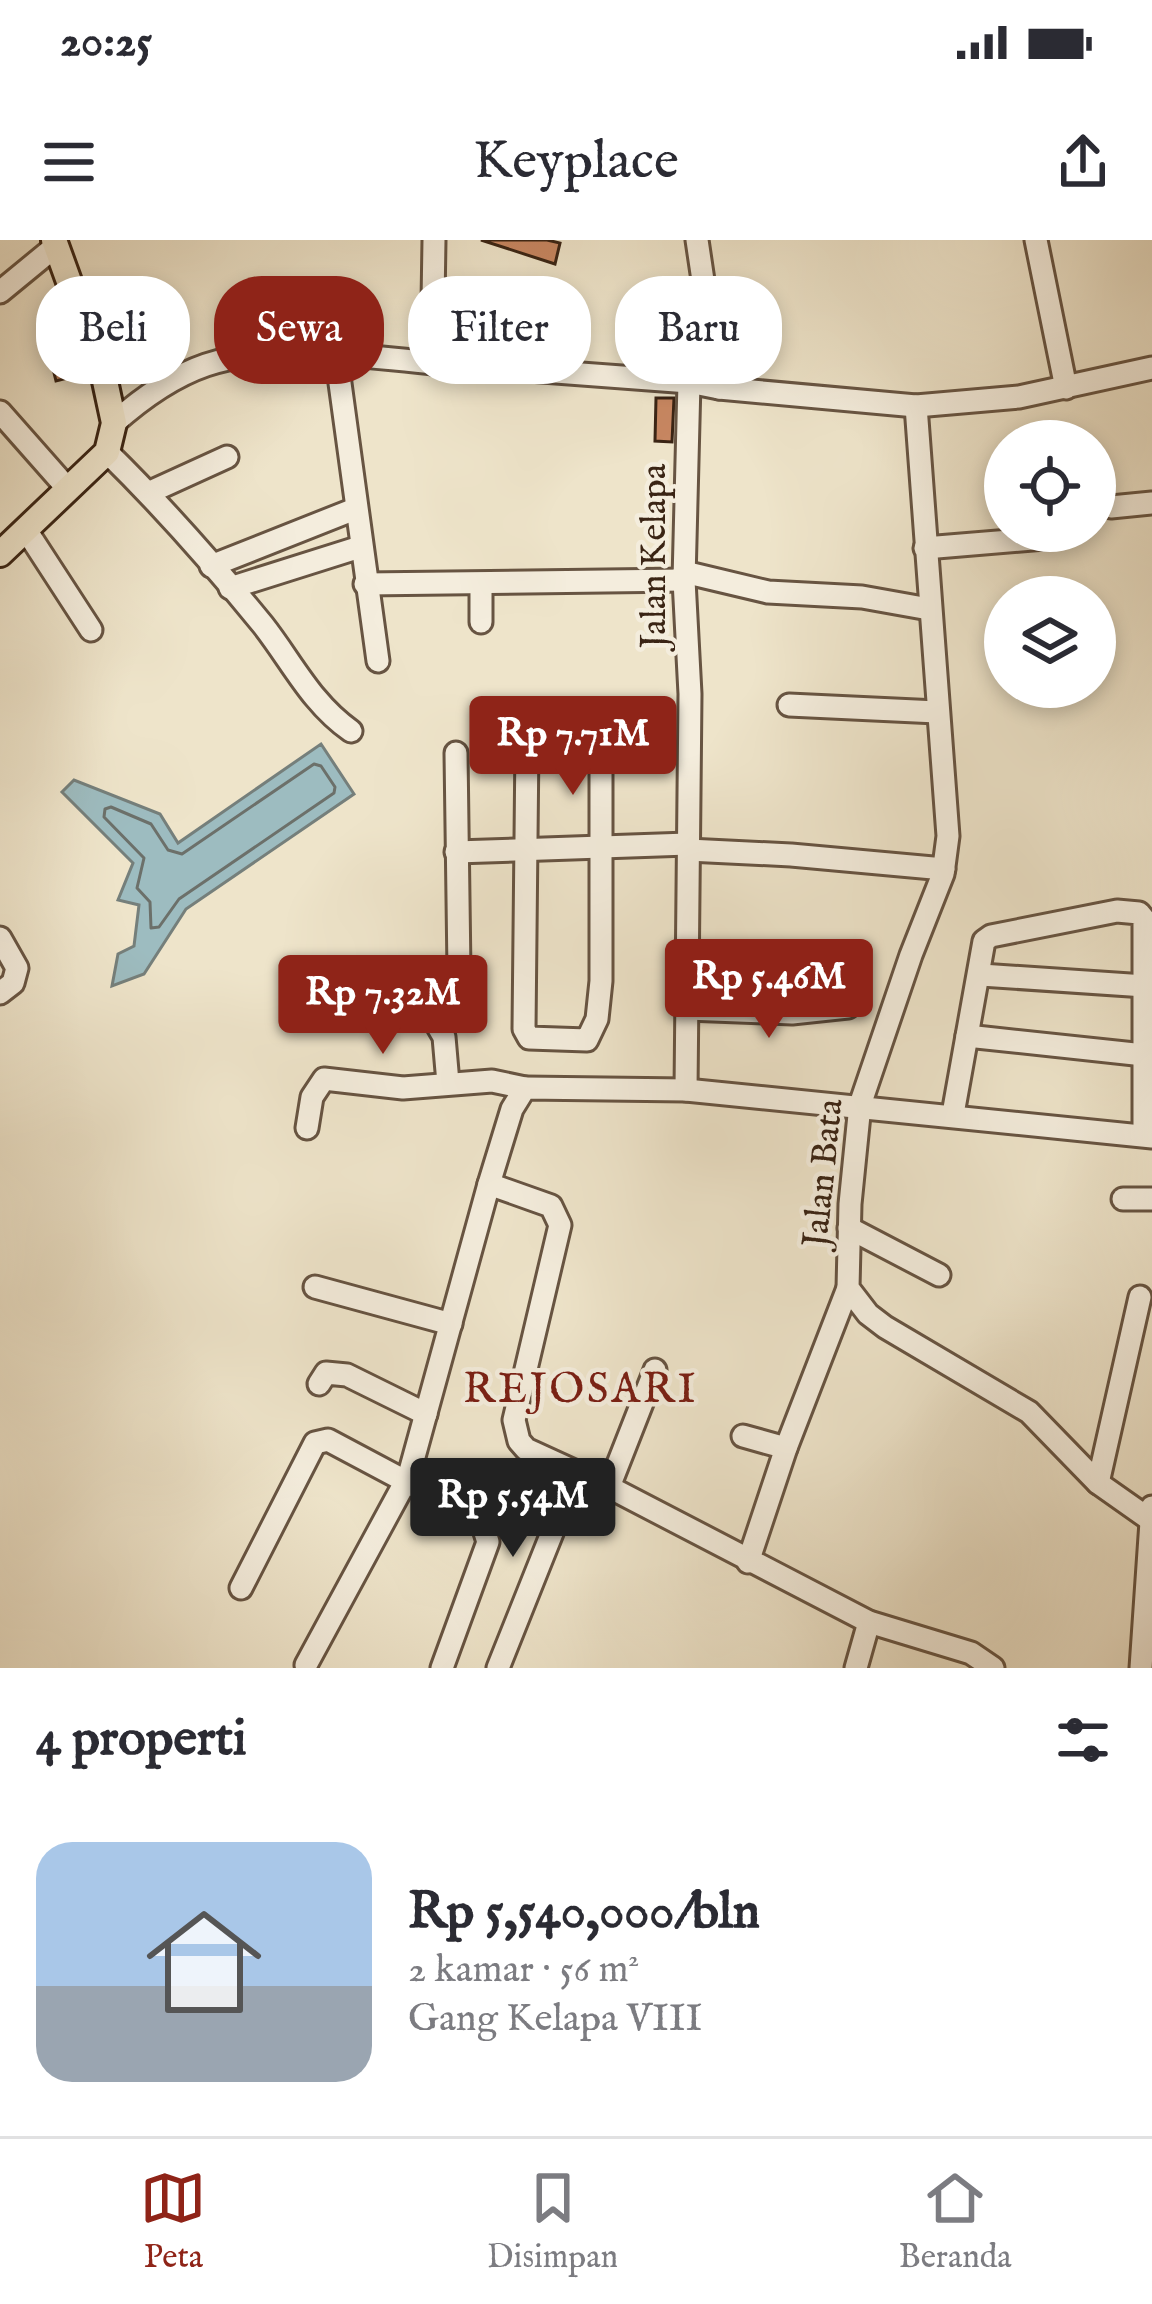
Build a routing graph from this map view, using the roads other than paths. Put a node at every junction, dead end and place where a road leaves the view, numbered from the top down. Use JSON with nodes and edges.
{"nodes":[{"id":1,"x":434,"y":240,"type":"edge"},
{"id":2,"x":698,"y":240,"type":"edge"},
{"id":3,"x":1036,"y":240,"type":"edge"},
{"id":4,"x":55,"y":243,"type":"edge"},
{"id":5,"x":433,"y":276,"type":"edge"},
{"id":6,"x":0,"y":292,"type":"edge"},
{"id":7,"x":214,"y":363,"type":"edge"},
{"id":8,"x":1152,"y":368,"type":"edge"},
{"id":9,"x":340,"y":384,"type":"edge"},
{"id":10,"x":689,"y":384,"type":"edge"},
{"id":11,"x":699,"y":384,"type":"edge"},
{"id":12,"x":719,"y":388,"type":"junction"},
{"id":13,"x":1066,"y":388,"type":"junction"},
{"id":14,"x":916,"y":406,"type":"junction"},
{"id":15,"x":0,"y":412,"type":"edge"},
{"id":16,"x":114,"y":423,"type":"junction"},
{"id":17,"x":107,"y":452,"type":"junction"},
{"id":18,"x":227,"y":458,"type":"dead end"},
{"id":19,"x":68,"y":490,"type":"junction"},
{"id":20,"x":148,"y":493,"type":"junction"},
{"id":21,"x":1152,"y":503,"type":"edge"},
{"id":22,"x":1116,"y":507,"type":"edge"},
{"id":23,"x":355,"y":509,"type":"junction"},
{"id":24,"x":26,"y":530,"type":"junction"},
{"id":25,"x":984,"y":543,"type":"edge"},
{"id":26,"x":360,"y":547,"type":"junction"},
{"id":27,"x":925,"y":548,"type":"junction"},
{"id":28,"x":0,"y":554,"type":"edge"},
{"id":29,"x":212,"y":566,"type":"junction"},
{"id":30,"x":684,"y":576,"type":"junction"},
{"id":31,"x":365,"y":584,"type":"junction"},
{"id":32,"x":481,"y":584,"type":"junction"},
{"id":33,"x":230,"y":588,"type":"junction"},
{"id":34,"x":929,"y":609,"type":"junction"},
{"id":35,"x":481,"y":622,"type":"dead end"},
{"id":36,"x":91,"y":630,"type":"dead end"},
{"id":37,"x":378,"y":661,"type":"dead end"},
{"id":38,"x":789,"y":705,"type":"dead end"},
{"id":39,"x":938,"y":712,"type":"junction"},
{"id":40,"x":351,"y":731,"type":"dead end"},
{"id":41,"x":527,"y":743,"type":"dead end"},
{"id":42,"x":602,"y":748,"type":"dead end"},
{"id":43,"x":456,"y":753,"type":"dead end"},
{"id":44,"x":602,"y":848,"type":"junction"},
{"id":45,"x":688,"y":848,"type":"junction"},
{"id":46,"x":529,"y":850,"type":"junction"},
{"id":47,"x":456,"y":852,"type":"junction"},
{"id":48,"x":944,"y":869,"type":"junction"},
{"id":49,"x":0,"y":938,"type":"edge"},
{"id":50,"x":459,"y":970,"type":"dead end"},
{"id":51,"x":981,"y":975,"type":"junction"},
{"id":52,"x":316,"y":978,"type":"dead end"},
{"id":53,"x":1145,"y":986,"type":"junction"},
{"id":54,"x":0,"y":993,"type":"edge"},
{"id":55,"x":848,"y":1007,"type":"dead end"},
{"id":56,"x":687,"y":1009,"type":"junction"},
{"id":57,"x":968,"y":1036,"type":"junction"},
{"id":58,"x":1144,"y":1055,"type":"junction"},
{"id":59,"x":448,"y":1083,"type":"junction"},
{"id":60,"x":525,"y":1088,"type":"junction"},
{"id":61,"x":686,"y":1090,"type":"junction"},
{"id":62,"x":860,"y":1105,"type":"junction"},
{"id":63,"x":953,"y":1114,"type":"junction"},
{"id":64,"x":307,"y":1128,"type":"dead end"},
{"id":65,"x":1148,"y":1136,"type":"edge"},
{"id":66,"x":489,"y":1184,"type":"junction"},
{"id":67,"x":1123,"y":1198,"type":"dead end"},
{"id":68,"x":1152,"y":1199,"type":"edge"},
{"id":69,"x":849,"y":1228,"type":"junction"},
{"id":70,"x":939,"y":1275,"type":"dead end"},
{"id":71,"x":315,"y":1287,"type":"dead end"},
{"id":72,"x":848,"y":1288,"type":"junction"},
{"id":73,"x":1140,"y":1297,"type":"dead end"},
{"id":74,"x":451,"y":1324,"type":"junction"},
{"id":75,"x":655,"y":1370,"type":"dead end"},
{"id":76,"x":319,"y":1384,"type":"dead end"},
{"id":77,"x":426,"y":1414,"type":"junction"},
{"id":78,"x":743,"y":1436,"type":"dead end"},
{"id":79,"x":786,"y":1448,"type":"junction"},
{"id":80,"x":576,"y":1473,"type":"junction"},
{"id":81,"x":406,"y":1481,"type":"junction"},
{"id":82,"x":1098,"y":1483,"type":"junction"},
{"id":83,"x":609,"y":1486,"type":"junction"},
{"id":84,"x":1151,"y":1515,"type":"edge"},
{"id":85,"x":748,"y":1562,"type":"junction"},
{"id":86,"x":241,"y":1588,"type":"dead end"},
{"id":87,"x":869,"y":1622,"type":"junction"},
{"id":88,"x":306,"y":1666,"type":"edge"},
{"id":89,"x":442,"y":1668,"type":"edge"},
{"id":90,"x":499,"y":1668,"type":"edge"},
{"id":91,"x":856,"y":1668,"type":"edge"},
{"id":92,"x":993,"y":1668,"type":"edge"},
{"id":93,"x":1141,"y":1668,"type":"edge"}],
"edges":[{"from":1,"to":5,"type":"street"},
{"from":2,"to":12,"type":"street"},
{"from":3,"to":13,"type":"street"},
{"from":4,"to":6,"type":"street"},
{"from":4,"to":16,"type":"main road"},
{"from":7,"to":16,"type":"street"},
{"from":8,"to":13,"type":"street"},
{"from":9,"to":23,"type":"street"},
{"from":10,"to":30,"type":"street","name":"Jalan Kelapa"},
{"from":11,"to":12,"type":"street"},
{"from":12,"to":14,"type":"street"},
{"from":13,"to":14,"type":"street"},
{"from":14,"to":27,"type":"street","name":"Jalan Bata"},
{"from":15,"to":19,"type":"street"},
{"from":16,"to":17,"type":"main road"},
{"from":17,"to":19,"type":"main road"},
{"from":17,"to":20,"type":"street"},
{"from":18,"to":20,"type":"street"},
{"from":19,"to":24,"type":"main road"},
{"from":20,"to":29,"type":"street"},
{"from":21,"to":22,"type":"street"},
{"from":23,"to":26,"type":"street"},
{"from":23,"to":29,"type":"street"},
{"from":24,"to":28,"type":"main road"},
{"from":24,"to":36,"type":"street"},
{"from":25,"to":27,"type":"street"},
{"from":26,"to":31,"type":"street"},
{"from":26,"to":33,"type":"street"},
{"from":27,"to":34,"type":"street","name":"Jalan Bata"},
{"from":29,"to":33,"type":"street"},
{"from":30,"to":32,"type":"street"},
{"from":30,"to":34,"type":"street"},
{"from":30,"to":45,"type":"street","name":"Jalan Kelapa"},
{"from":31,"to":32,"type":"street"},
{"from":31,"to":37,"type":"street"},
{"from":32,"to":35,"type":"street"},
{"from":33,"to":40,"type":"street"},
{"from":34,"to":39,"type":"street","name":"Jalan Bata"},
{"from":38,"to":39,"type":"street"},
{"from":39,"to":48,"type":"street","name":"Jalan Bata"},
{"from":41,"to":46,"type":"street"},
{"from":42,"to":44,"type":"street"},
{"from":43,"to":47,"type":"street"},
{"from":44,"to":45,"type":"street"},
{"from":44,"to":46,"type":"street"},
{"from":44,"to":46,"type":"street"},
{"from":45,"to":48,"type":"street"},
{"from":45,"to":56,"type":"street","name":"Jalan Kelapa"},
{"from":46,"to":47,"type":"street"},
{"from":47,"to":50,"type":"street"},
{"from":48,"to":62,"type":"street","name":"Jalan Bata"},
{"from":49,"to":54,"type":"street"},
{"from":51,"to":53,"type":"street"},
{"from":51,"to":53,"type":"street"},
{"from":51,"to":57,"type":"street"},
{"from":52,"to":59,"type":"street"},
{"from":53,"to":58,"type":"street"},
{"from":55,"to":56,"type":"street"},
{"from":56,"to":61,"type":"street","name":"Jalan Kelapa"},
{"from":57,"to":58,"type":"street"},
{"from":57,"to":63,"type":"street"},
{"from":58,"to":65,"type":"street"},
{"from":59,"to":60,"type":"street"},
{"from":59,"to":64,"type":"street"},
{"from":60,"to":61,"type":"street"},
{"from":60,"to":66,"type":"street"},
{"from":61,"to":62,"type":"street"},
{"from":62,"to":63,"type":"street"},
{"from":62,"to":69,"type":"street","name":"Jalan Bata"},
{"from":63,"to":65,"type":"street"},
{"from":66,"to":74,"type":"street"},
{"from":66,"to":80,"type":"street"},
{"from":67,"to":68,"type":"street"},
{"from":69,"to":70,"type":"street"},
{"from":69,"to":72,"type":"street","name":"Jalan Bata"},
{"from":71,"to":74,"type":"street"},
{"from":72,"to":79,"type":"street"},
{"from":72,"to":82,"type":"street","name":"Jalan Bata"},
{"from":73,"to":82,"type":"street"},
{"from":74,"to":77,"type":"street"},
{"from":75,"to":83,"type":"street"},
{"from":76,"to":77,"type":"street"},
{"from":77,"to":81,"type":"street"},
{"from":78,"to":79,"type":"street"},
{"from":79,"to":85,"type":"street"},
{"from":80,"to":83,"type":"street"},
{"from":80,"to":90,"type":"street"},
{"from":81,"to":86,"type":"street"},
{"from":81,"to":88,"type":"street"},
{"from":81,"to":89,"type":"street"},
{"from":82,"to":84,"type":"street","name":"Jalan Bata"},
{"from":83,"to":85,"type":"street"},
{"from":84,"to":93,"type":"street"},
{"from":85,"to":87,"type":"street"},
{"from":87,"to":91,"type":"street"},
{"from":87,"to":92,"type":"street"}]}
